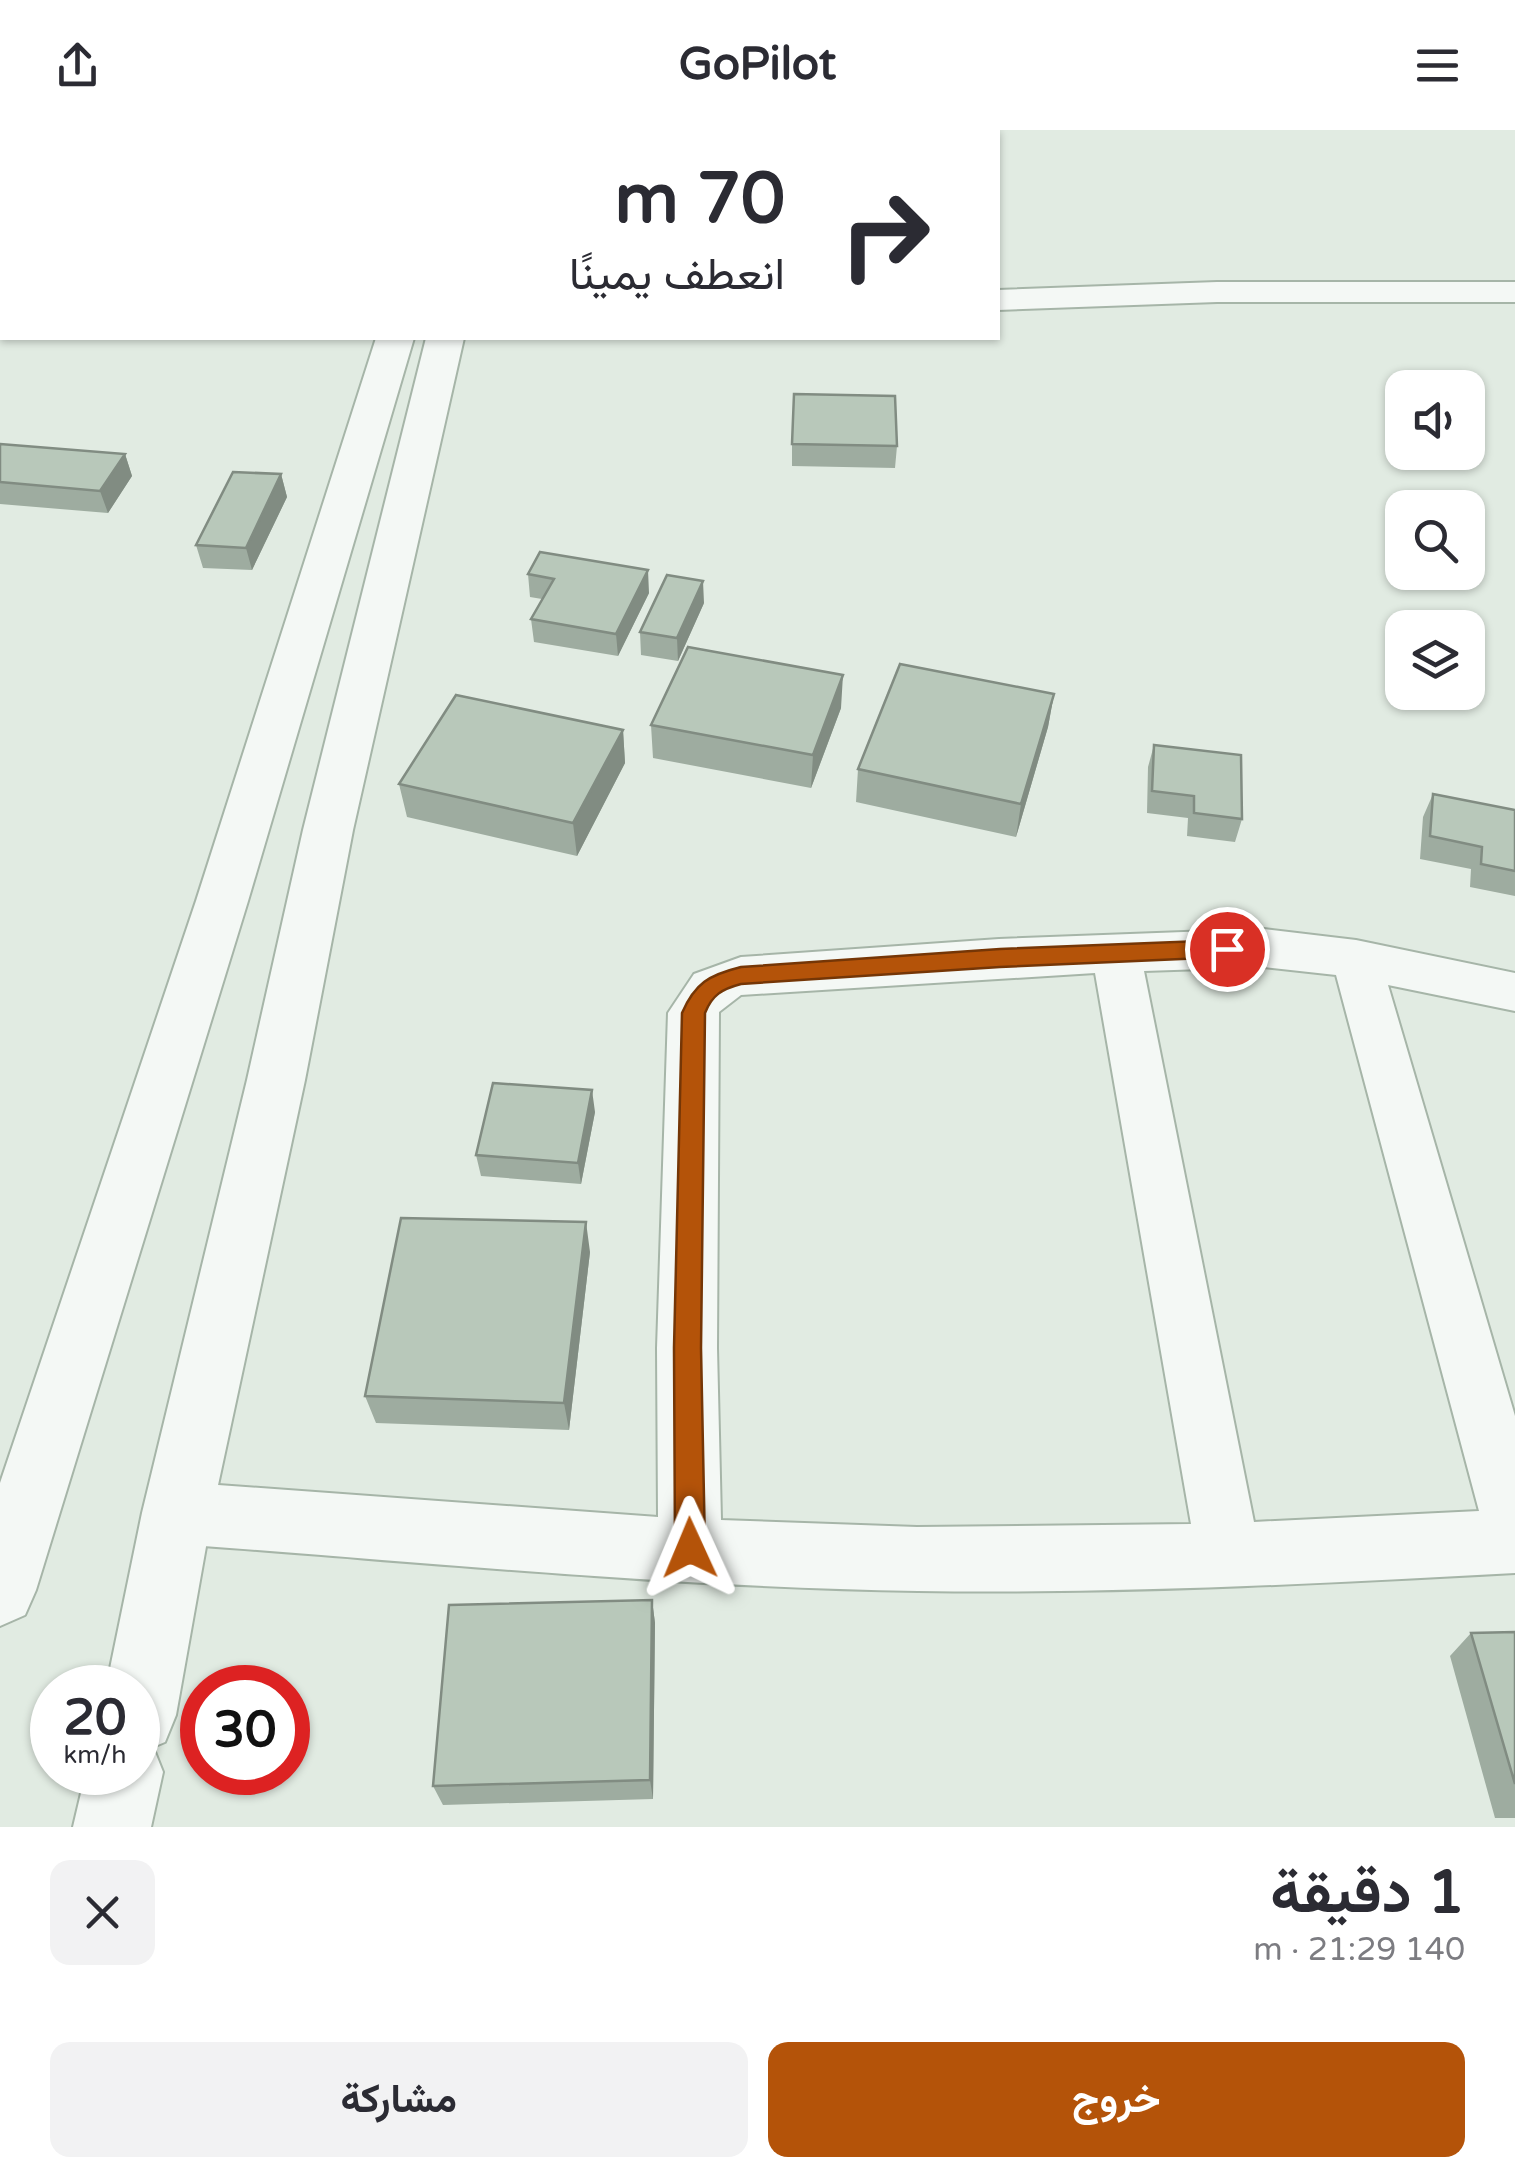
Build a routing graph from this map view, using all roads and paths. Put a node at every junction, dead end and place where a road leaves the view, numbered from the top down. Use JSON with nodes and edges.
{"nodes":[{"id":1,"x":1515,"y":292,"type":"edge"},
{"id":2,"x":1000,"y":300,"type":"edge"},
{"id":3,"x":394,"y":340,"type":"edge"},
{"id":4,"x":445,"y":340,"type":"edge"},
{"id":5,"x":354,"y":724,"type":"junction"},
{"id":6,"x":276,"y":726,"type":"junction"},
{"id":7,"x":1116,"y":952,"type":"junction"},
{"id":8,"x":1356,"y":959,"type":"junction"},
{"id":9,"x":1515,"y":992,"type":"edge"},
{"id":10,"x":176,"y":1513,"type":"junction"},
{"id":11,"x":1515,"y":1525,"type":"edge"},
{"id":12,"x":1515,"y":1541,"type":"edge"},
{"id":13,"x":690,"y":1548,"type":"junction"},
{"id":14,"x":1229,"y":1556,"type":"junction"},
{"id":15,"x":0,"y":1590,"type":"edge"},
{"id":16,"x":148,"y":1665,"type":"edge"},
{"id":17,"x":120,"y":1795,"type":"edge"},
{"id":18,"x":112,"y":1827,"type":"edge"}],
"edges":[{"from":1,"to":2,"type":"street"},
{"from":3,"to":6,"type":"street"},
{"from":4,"to":5,"type":"street"},
{"from":5,"to":6,"type":"street"},
{"from":5,"to":10,"type":"street"},
{"from":6,"to":15,"type":"street"},
{"from":7,"to":8,"type":"street"},
{"from":7,"to":13,"type":"street"},
{"from":7,"to":14,"type":"street"},
{"from":8,"to":9,"type":"street"},
{"from":8,"to":11,"type":"street"},
{"from":10,"to":13,"type":"street"},
{"from":10,"to":16,"type":"street"},
{"from":12,"to":14,"type":"street"},
{"from":13,"to":14,"type":"street"},
{"from":17,"to":18,"type":"street"}]}
